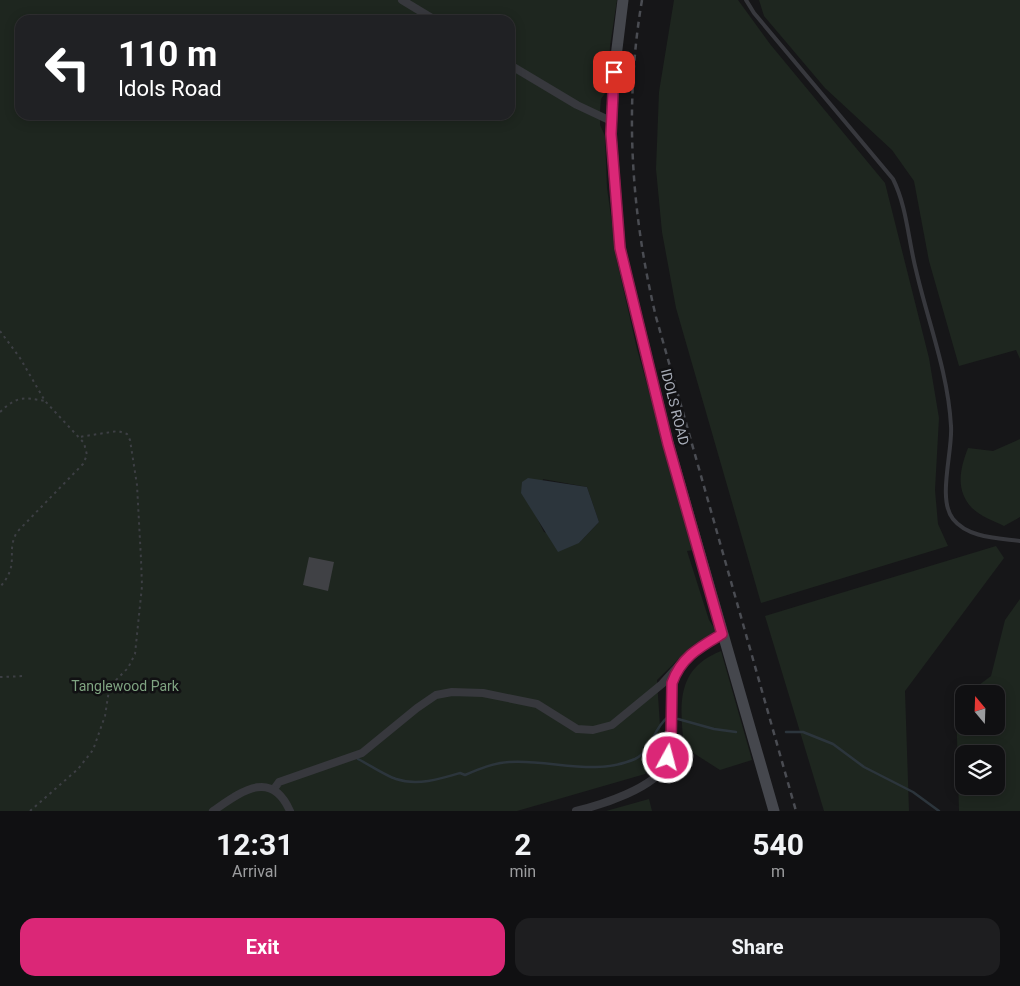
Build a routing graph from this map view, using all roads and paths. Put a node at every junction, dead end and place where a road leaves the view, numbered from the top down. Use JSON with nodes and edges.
{"nodes":[{"id":1,"x":402,"y":0,"type":"edge"},
{"id":2,"x":623,"y":0,"type":"edge"},
{"id":3,"x":746,"y":0,"type":"edge"},
{"id":4,"x":427,"y":15,"type":"edge"},
{"id":5,"x":515,"y":68,"type":"edge"},
{"id":6,"x":612,"y":121,"type":"junction"},
{"id":7,"x":0,"y":331,"type":"edge"},
{"id":8,"x":45,"y":401,"type":"junction"},
{"id":9,"x":0,"y":412,"type":"edge"},
{"id":10,"x":79,"y":437,"type":"junction"},
{"id":11,"x":1020,"y":541,"type":"edge"},
{"id":12,"x":0,"y":587,"type":"edge"},
{"id":13,"x":722,"y":634,"type":"junction"},
{"id":14,"x":680,"y":664,"type":"junction"},
{"id":15,"x":25,"y":676,"type":"dead end"},
{"id":16,"x":0,"y":677,"type":"edge"},
{"id":17,"x":274,"y":789,"type":"junction"},
{"id":18,"x":30,"y":811,"type":"edge"},
{"id":19,"x":213,"y":811,"type":"edge"},
{"id":20,"x":290,"y":811,"type":"edge"},
{"id":21,"x":576,"y":811,"type":"edge"},
{"id":22,"x":774,"y":811,"type":"edge"}],
"edges":[{"from":1,"to":4,"type":"street"},
{"from":2,"to":6,"type":"street","name":"IDOLS ROAD"},
{"from":3,"to":11,"type":"lane"},
{"from":5,"to":6,"type":"street"},
{"from":6,"to":13,"type":"street","name":"IDOLS ROAD"},
{"from":7,"to":8,"type":"path"},
{"from":8,"to":9,"type":"path"},
{"from":8,"to":10,"type":"path"},
{"from":10,"to":12,"type":"path"},
{"from":10,"to":18,"type":"path"},
{"from":13,"to":14,"type":"street"},
{"from":13,"to":22,"type":"street","name":"IDOLS ROAD"},
{"from":14,"to":17,"type":"street"},
{"from":14,"to":21,"type":"street"},
{"from":15,"to":16,"type":"path"},
{"from":17,"to":19,"type":"street"},
{"from":17,"to":20,"type":"street"}]}
